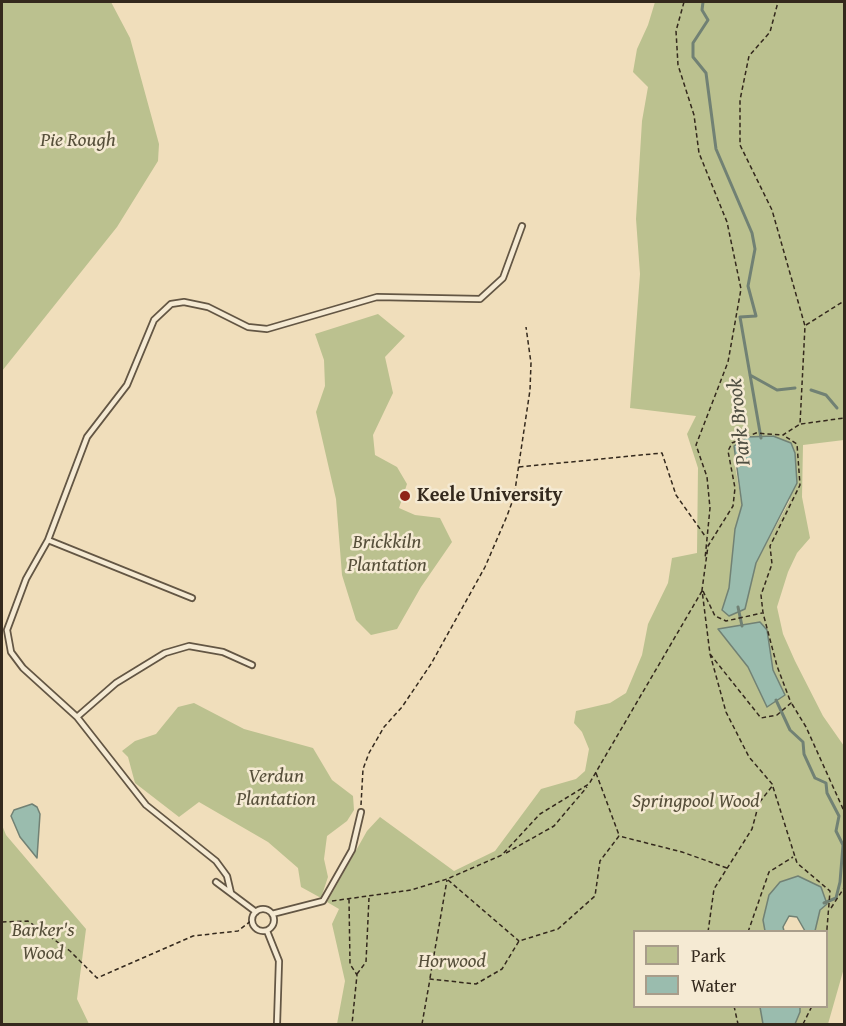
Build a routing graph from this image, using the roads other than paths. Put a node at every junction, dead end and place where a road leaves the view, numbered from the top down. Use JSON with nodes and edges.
{"nodes":[{"id":1,"x":522,"y":226,"type":"dead end"},
{"id":2,"x":48,"y":540,"type":"junction"},
{"id":3,"x":192,"y":598,"type":"dead end"},
{"id":4,"x":252,"y":665,"type":"dead end"},
{"id":5,"x":77,"y":717,"type":"junction"},
{"id":6,"x":361,"y":812,"type":"road end"},
{"id":7,"x":216,"y":882,"type":"dead end"},
{"id":8,"x":231,"y":893,"type":"junction"},
{"id":9,"x":256,"y":912,"type":"junction"},
{"id":10,"x":272,"y":914,"type":"junction"},
{"id":11,"x":267,"y":931,"type":"junction"},
{"id":12,"x":277,"y":1024,"type":"edge"}],
"edges":[{"from":1,"to":2,"type":"lane"},
{"from":2,"to":3,"type":"lane"},
{"from":2,"to":5,"type":"lane"},
{"from":4,"to":5,"type":"lane"},
{"from":5,"to":8,"type":"lane"},
{"from":6,"to":10,"type":"lane"},
{"from":7,"to":8,"type":"lane"},
{"from":8,"to":9,"type":"lane"},
{"from":9,"to":10,"type":"lane"},
{"from":9,"to":11,"type":"lane"},
{"from":10,"to":11,"type":"lane"},
{"from":11,"to":12,"type":"lane"}]}
